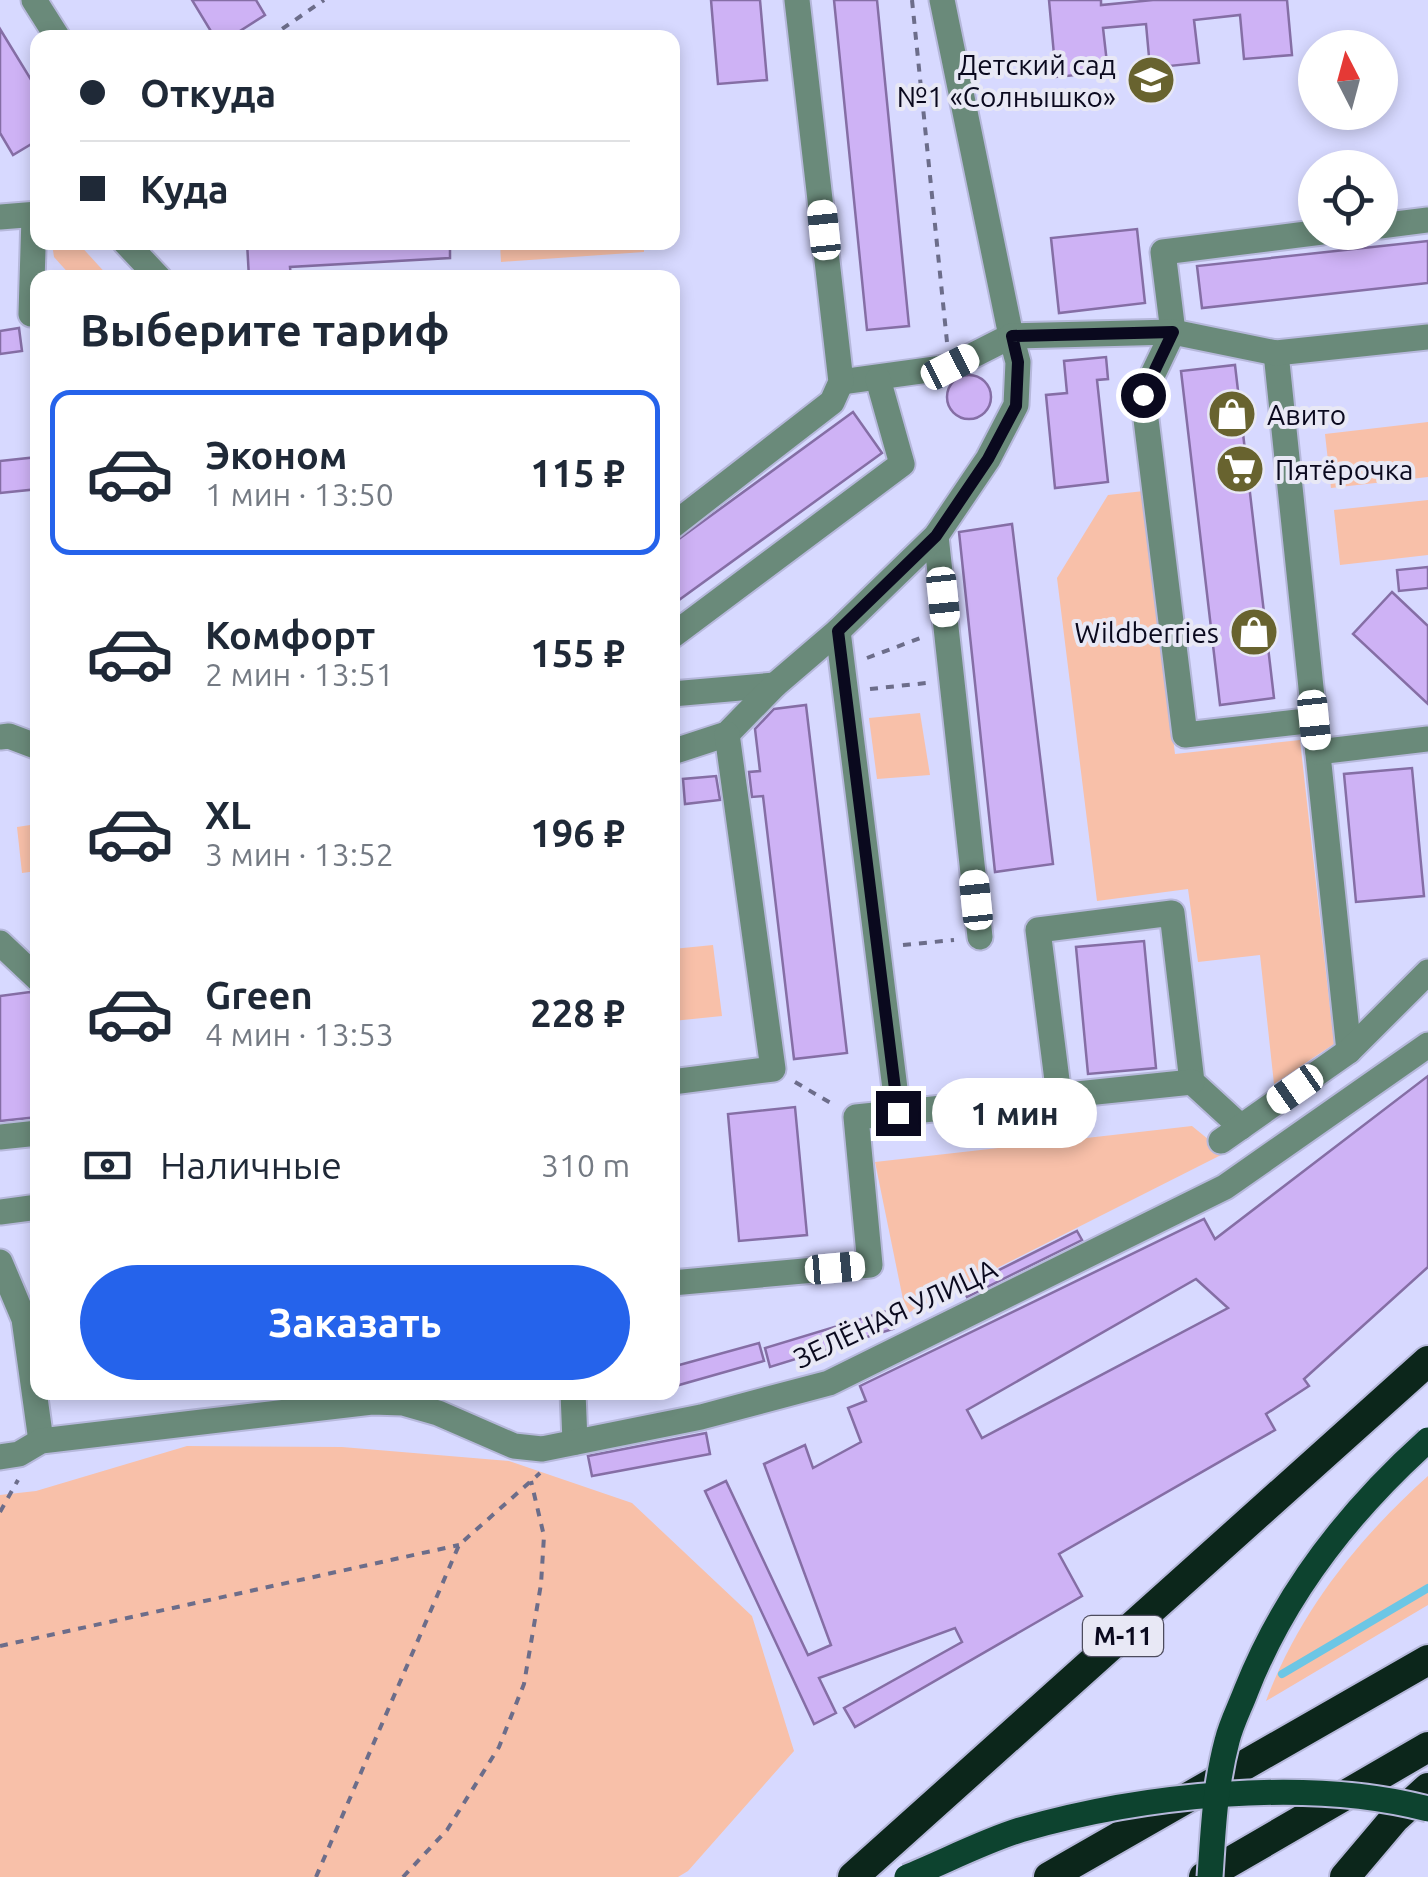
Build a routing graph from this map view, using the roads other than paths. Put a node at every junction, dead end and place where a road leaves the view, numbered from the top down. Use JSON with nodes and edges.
{"nodes":[{"id":1,"x":34,"y":0,"type":"edge"},
{"id":2,"x":797,"y":0,"type":"edge"},
{"id":3,"x":942,"y":0,"type":"edge"},
{"id":4,"x":53,"y":30,"type":"edge"},
{"id":5,"x":30,"y":215,"type":"edge"},
{"id":6,"x":0,"y":217,"type":"edge"},
{"id":7,"x":1428,"y":220,"type":"edge"},
{"id":8,"x":1398,"y":224,"type":"edge"},
{"id":9,"x":1298,"y":235,"type":"edge"},
{"id":10,"x":133,"y":250,"type":"edge"},
{"id":11,"x":151,"y":270,"type":"edge"},
{"id":12,"x":1173,"y":332,"type":"junction"},
{"id":13,"x":1012,"y":336,"type":"junction"},
{"id":14,"x":1428,"y":337,"type":"edge"},
{"id":15,"x":1276,"y":353,"type":"junction"},
{"id":16,"x":878,"y":379,"type":"junction"},
{"id":17,"x":841,"y":382,"type":"junction"},
{"id":18,"x":680,"y":520,"type":"edge"},
{"id":19,"x":936,"y":536,"type":"junction"},
{"id":20,"x":680,"y":630,"type":"edge"},
{"id":21,"x":838,"y":631,"type":"junction"},
{"id":22,"x":775,"y":685,"type":"junction"},
{"id":23,"x":680,"y":693,"type":"edge"},
{"id":24,"x":1314,"y":720,"type":"junction"},
{"id":25,"x":727,"y":734,"type":"junction"},
{"id":26,"x":0,"y":737,"type":"edge"},
{"id":27,"x":1428,"y":739,"type":"edge"},
{"id":28,"x":30,"y":743,"type":"edge"},
{"id":29,"x":680,"y":749,"type":"edge"},
{"id":30,"x":1318,"y":752,"type":"junction"},
{"id":31,"x":980,"y":937,"type":"dead end"},
{"id":32,"x":0,"y":943,"type":"edge"},
{"id":33,"x":30,"y":971,"type":"edge"},
{"id":34,"x":1428,"y":972,"type":"edge"},
{"id":35,"x":1428,"y":1045,"type":"edge"},
{"id":36,"x":1349,"y":1051,"type":"junction"},
{"id":37,"x":680,"y":1081,"type":"edge"},
{"id":38,"x":1192,"y":1082,"type":"junction"},
{"id":39,"x":1059,"y":1096,"type":"junction"},
{"id":40,"x":898,"y":1113,"type":"junction"},
{"id":41,"x":30,"y":1134,"type":"edge"},
{"id":42,"x":0,"y":1138,"type":"edge"},
{"id":43,"x":30,"y":1208,"type":"edge"},
{"id":44,"x":0,"y":1212,"type":"edge"},
{"id":45,"x":2,"y":1270,"type":"edge"},
{"id":46,"x":680,"y":1282,"type":"edge"},
{"id":47,"x":1428,"y":1358,"type":"edge"},
{"id":48,"x":30,"y":1362,"type":"edge"},
{"id":49,"x":35,"y":1400,"type":"edge"},
{"id":50,"x":573,"y":1400,"type":"edge"},
{"id":51,"x":437,"y":1403,"type":"edge"},
{"id":52,"x":1428,"y":1440,"type":"edge"},
{"id":53,"x":41,"y":1442,"type":"junction"},
{"id":54,"x":575,"y":1442,"type":"junction"},
{"id":55,"x":0,"y":1456,"type":"edge"},
{"id":56,"x":1428,"y":1660,"type":"edge"},
{"id":57,"x":1428,"y":1746,"type":"edge"},
{"id":58,"x":1428,"y":1788,"type":"edge"},
{"id":59,"x":1428,"y":1809,"type":"edge"},
{"id":60,"x":853,"y":1877,"type":"edge"},
{"id":61,"x":907,"y":1877,"type":"edge"},
{"id":62,"x":1050,"y":1877,"type":"edge"},
{"id":63,"x":1207,"y":1877,"type":"edge"},
{"id":64,"x":1345,"y":1877,"type":"edge"}],
"edges":[{"from":1,"to":4,"type":"street"},
{"from":2,"to":17,"type":"street"},
{"from":3,"to":13,"type":"street"},
{"from":5,"to":6,"type":"street"},
{"from":7,"to":8,"type":"street"},
{"from":9,"to":12,"type":"street"},
{"from":10,"to":11,"type":"street"},
{"from":12,"to":13,"type":"street"},
{"from":12,"to":15,"type":"street"},
{"from":12,"to":24,"type":"street"},
{"from":13,"to":16,"type":"street"},
{"from":13,"to":19,"type":"street"},
{"from":14,"to":15,"type":"street"},
{"from":15,"to":24,"type":"street"},
{"from":16,"to":17,"type":"street"},
{"from":16,"to":20,"type":"street"},
{"from":17,"to":18,"type":"street"},
{"from":19,"to":21,"type":"street"},
{"from":19,"to":31,"type":"street"},
{"from":21,"to":22,"type":"street"},
{"from":21,"to":40,"type":"street"},
{"from":22,"to":23,"type":"street"},
{"from":22,"to":25,"type":"street"},
{"from":24,"to":30,"type":"street"},
{"from":25,"to":29,"type":"street"},
{"from":25,"to":37,"type":"street"},
{"from":26,"to":28,"type":"street"},
{"from":27,"to":30,"type":"street"},
{"from":30,"to":36,"type":"street"},
{"from":32,"to":33,"type":"street"},
{"from":34,"to":36,"type":"street"},
{"from":35,"to":54,"type":"street","name":"ЗЕЛЁНАЯ УЛИЦА"},
{"from":36,"to":38,"type":"street"},
{"from":38,"to":39,"type":"street"},
{"from":38,"to":39,"type":"street"},
{"from":39,"to":40,"type":"street"},
{"from":40,"to":46,"type":"street"},
{"from":41,"to":42,"type":"street"},
{"from":43,"to":44,"type":"street"},
{"from":45,"to":48,"type":"street"},
{"from":47,"to":60,"type":"highway","number":"М-11"},
{"from":49,"to":53,"type":"street"},
{"from":50,"to":54,"type":"street"},
{"from":51,"to":53,"type":"street","name":"ЗЕЛЁНАЯ УЛИЦА"},
{"from":51,"to":54,"type":"street","name":"ЗЕЛЁНАЯ УЛИЦА"},
{"from":52,"to":63,"type":"main road","bridge":true},
{"from":53,"to":55,"type":"street","name":"ЗЕЛЁНАЯ УЛИЦА"},
{"from":56,"to":62,"type":"highway"},
{"from":57,"to":63,"type":"highway"},
{"from":58,"to":64,"type":"highway"},
{"from":59,"to":61,"type":"main road","bridge":true}]}
